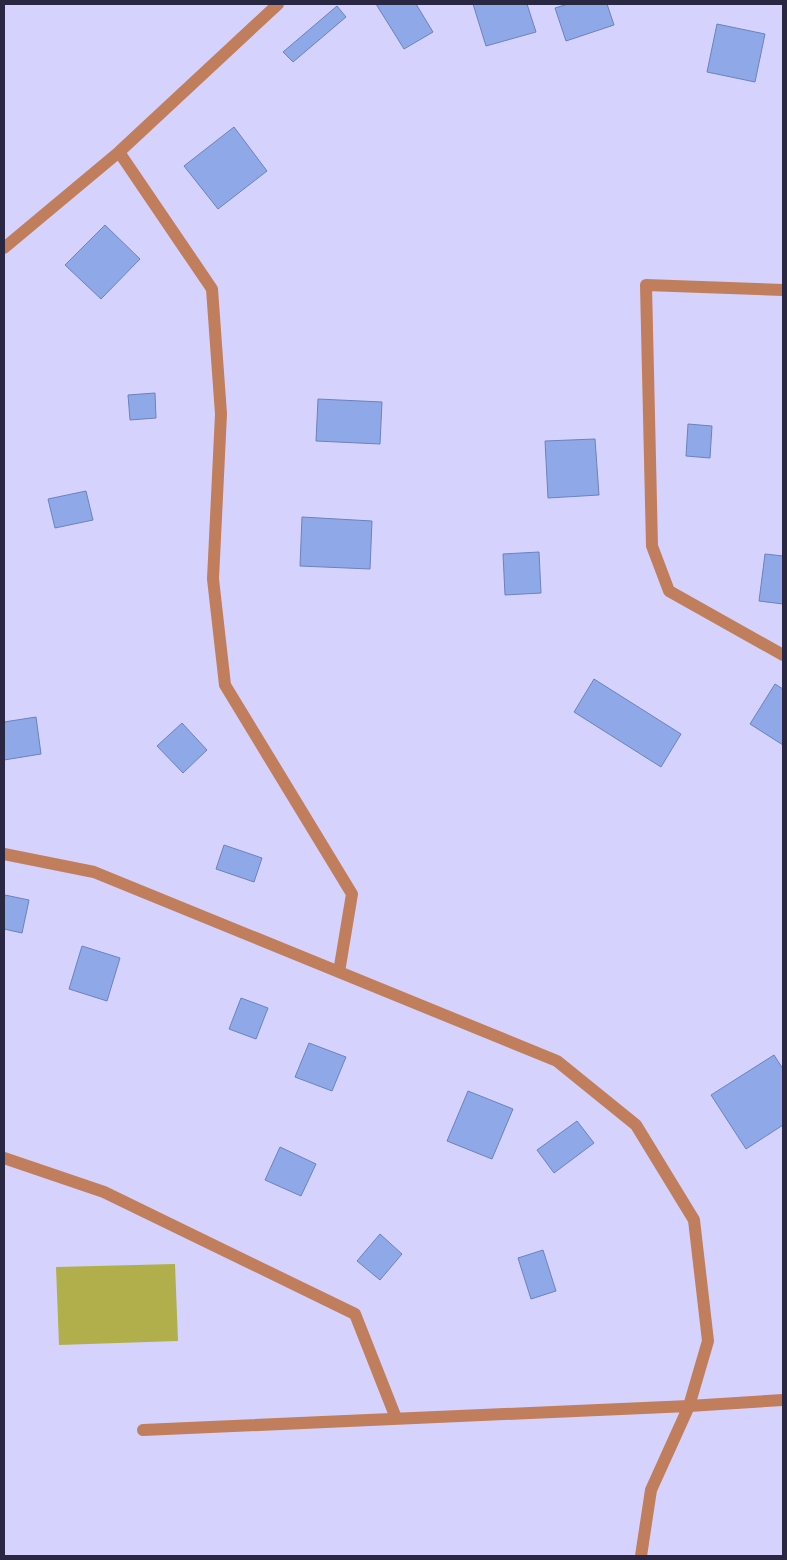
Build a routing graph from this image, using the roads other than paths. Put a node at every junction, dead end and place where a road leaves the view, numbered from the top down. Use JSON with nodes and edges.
{"nodes":[{"id":1,"x":278,"y":4,"type":"edge"},
{"id":2,"x":119,"y":152,"type":"junction"},
{"id":3,"x":4,"y":248,"type":"edge"},
{"id":4,"x":783,"y":290,"type":"edge"},
{"id":5,"x":783,"y":655,"type":"edge"},
{"id":6,"x":4,"y":854,"type":"edge"},
{"id":7,"x":339,"y":972,"type":"junction"},
{"id":8,"x":4,"y":1158,"type":"edge"},
{"id":9,"x":783,"y":1400,"type":"edge"},
{"id":10,"x":689,"y":1406,"type":"junction"},
{"id":11,"x":396,"y":1418,"type":"junction"},
{"id":12,"x":143,"y":1430,"type":"dead end"},
{"id":13,"x":641,"y":1556,"type":"edge"}],
"edges":[{"from":1,"to":2,"type":"street"},
{"from":2,"to":3,"type":"street"},
{"from":2,"to":7,"type":"street"},
{"from":4,"to":5,"type":"street"},
{"from":6,"to":7,"type":"street"},
{"from":7,"to":10,"type":"street"},
{"from":8,"to":11,"type":"street"},
{"from":9,"to":10,"type":"street"},
{"from":10,"to":11,"type":"street"},
{"from":10,"to":13,"type":"street"},
{"from":11,"to":12,"type":"street"}]}
